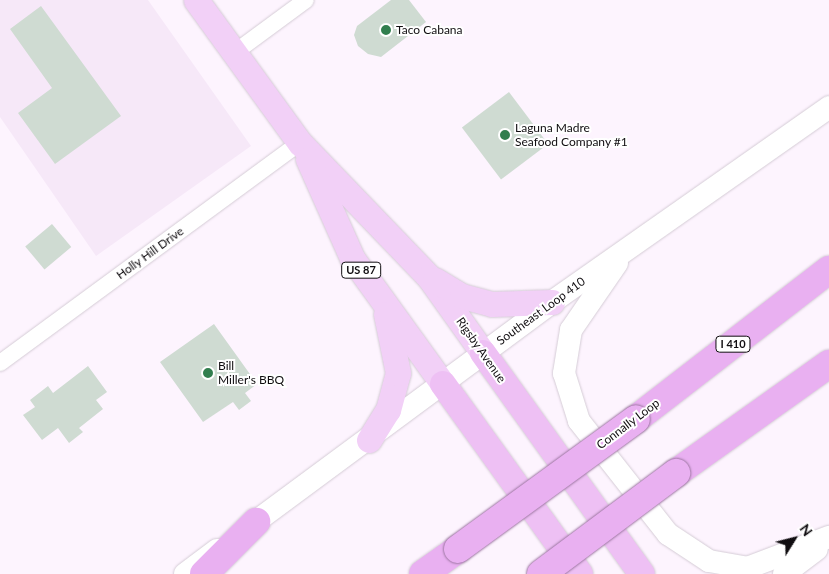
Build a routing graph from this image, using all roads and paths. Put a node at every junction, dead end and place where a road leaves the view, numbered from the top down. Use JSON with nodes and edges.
{"nodes":[{"id":1,"x":196,"y":0,"type":"edge"},
{"id":2,"x":306,"y":0,"type":"edge"},
{"id":3,"x":234,"y":53,"type":"junction"},
{"id":4,"x":829,"y":107,"type":"edge"},
{"id":5,"x":300,"y":143,"type":"junction"},
{"id":6,"x":626,"y":250,"type":"junction"},
{"id":7,"x":829,"y":270,"type":"edge"},
{"id":8,"x":429,"y":277,"type":"junction"},
{"id":9,"x":382,"y":300,"type":"junction"},
{"id":10,"x":552,"y":302,"type":"junction"},
{"id":11,"x":484,"y":353,"type":"junction"},
{"id":12,"x":0,"y":363,"type":"edge"},
{"id":13,"x":829,"y":364,"type":"edge"},
{"id":14,"x":443,"y":384,"type":"junction"},
{"id":15,"x":369,"y":440,"type":"junction"},
{"id":16,"x":256,"y":522,"type":"junction"},
{"id":17,"x":829,"y":538,"type":"edge"},
{"id":18,"x":185,"y":574,"type":"edge"},
{"id":19,"x":204,"y":574,"type":"edge"},
{"id":20,"x":423,"y":574,"type":"edge"},
{"id":21,"x":541,"y":574,"type":"edge"},
{"id":22,"x":580,"y":574,"type":"edge"},
{"id":23,"x":642,"y":574,"type":"edge"},
{"id":24,"x":784,"y":574,"type":"edge"}],
"edges":[{"from":1,"to":3,"type":"main road","name":"Rigsby Avenue","number":"US 87"},
{"from":2,"to":3,"type":"street"},
{"from":3,"to":5,"type":"main road","name":"Rigsby Avenue","number":"US 87"},
{"from":4,"to":6,"type":"main road","name":"Southeast Loop 410"},
{"from":5,"to":8,"type":"main road","name":"Rigsby Avenue","number":"US 87"},
{"from":5,"to":9,"type":"main road","name":"Rigsby Avenue","number":"US 87"},
{"from":5,"to":12,"type":"street","name":"Holly Hill Drive"},
{"from":6,"to":10,"type":"main road","name":"Southeast Loop 410"},
{"from":6,"to":17,"type":"main road"},
{"from":7,"to":20,"type":"highway","name":"Connally Loop","number":"I 410","bridge":true},
{"from":8,"to":10,"type":"main road"},
{"from":8,"to":11,"type":"main road","name":"Rigsby Avenue","number":"US 87"},
{"from":9,"to":14,"type":"main road","name":"Rigsby Avenue","number":"US 87"},
{"from":9,"to":15,"type":"main road"},
{"from":10,"to":11,"type":"main road","name":"Southeast Loop 410"},
{"from":11,"to":14,"type":"main road","name":"Southeast Loop 410"},
{"from":11,"to":23,"type":"highway","name":"Rigsby Avenue","number":"US 87"},
{"from":13,"to":21,"type":"highway","bridge":true},
{"from":14,"to":15,"type":"main road","name":"Southeast Loop 410"},
{"from":14,"to":22,"type":"highway","name":"Rigsby Avenue","number":"US 87"},
{"from":15,"to":16,"type":"main road","name":"Southeast Loop 410"},
{"from":16,"to":18,"type":"main road","name":"Southeast Loop 410"},
{"from":16,"to":19,"type":"highway"},
{"from":17,"to":24,"type":"main road"}]}
